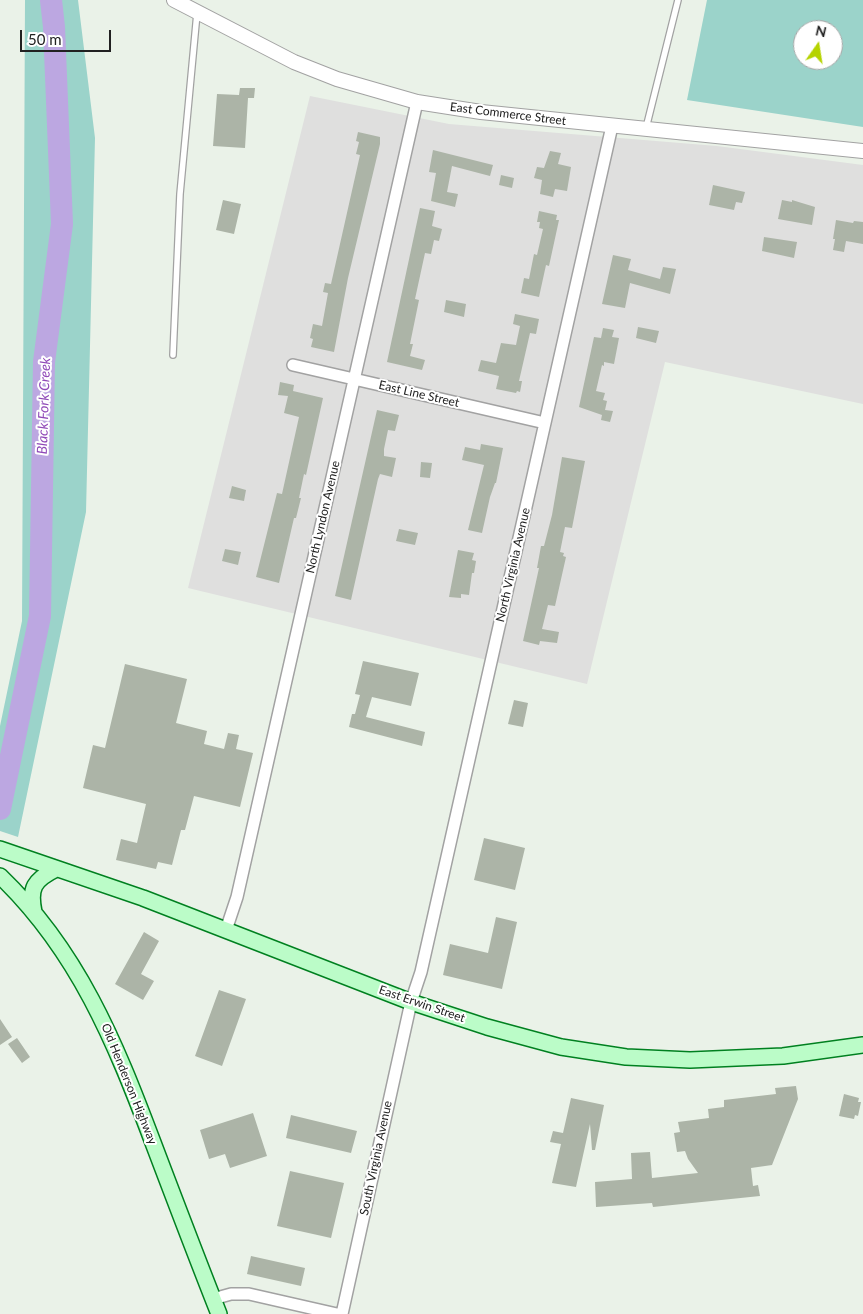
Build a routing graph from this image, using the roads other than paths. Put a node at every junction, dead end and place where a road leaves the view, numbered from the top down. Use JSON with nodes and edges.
{"nodes":[{"id":1,"x":174,"y":0,"type":"edge"},
{"id":2,"x":678,"y":0,"type":"edge"},
{"id":3,"x":197,"y":12,"type":"junction"},
{"id":4,"x":417,"y":102,"type":"junction"},
{"id":5,"x":612,"y":126,"type":"junction"},
{"id":6,"x":645,"y":130,"type":"junction"},
{"id":7,"x":863,"y":151,"type":"edge"},
{"id":8,"x":173,"y":355,"type":"dead end"},
{"id":9,"x":293,"y":365,"type":"dead end"},
{"id":10,"x":354,"y":379,"type":"junction"},
{"id":11,"x":545,"y":423,"type":"junction"},
{"id":12,"x":0,"y":849,"type":"edge"},
{"id":13,"x":56,"y":869,"type":"junction"},
{"id":14,"x":0,"y":876,"type":"edge"},
{"id":15,"x":34,"y":912,"type":"junction"},
{"id":16,"x":226,"y":930,"type":"junction"},
{"id":17,"x":411,"y":1002,"type":"junction"},
{"id":18,"x":863,"y":1045,"type":"edge"},
{"id":19,"x":213,"y":1299,"type":"junction"},
{"id":20,"x":219,"y":1314,"type":"edge"},
{"id":21,"x":337,"y":1314,"type":"edge"},
{"id":22,"x":342,"y":1314,"type":"edge"}],
"edges":[{"from":1,"to":3,"type":"street","name":"East Commerce Street"},
{"from":2,"to":6,"type":"lane"},
{"from":3,"to":4,"type":"street","name":"East Commerce Street"},
{"from":3,"to":8,"type":"lane"},
{"from":4,"to":5,"type":"street","name":"East Commerce Street"},
{"from":4,"to":10,"type":"street","name":"North Lyndon Avenue"},
{"from":5,"to":6,"type":"street","name":"East Commerce Street"},
{"from":5,"to":11,"type":"street","name":"North Virginia Avenue"},
{"from":6,"to":7,"type":"street","name":"East Commerce Street"},
{"from":9,"to":10,"type":"street","name":"East Line Street"},
{"from":10,"to":11,"type":"street","name":"East Line Street"},
{"from":10,"to":16,"type":"street","name":"North Lyndon Avenue"},
{"from":11,"to":17,"type":"street","name":"North Virginia Avenue"},
{"from":12,"to":13,"type":"main road","name":"East Erwin Street"},
{"from":13,"to":15,"type":"main road"},
{"from":13,"to":16,"type":"main road","name":"East Erwin Street"},
{"from":14,"to":15,"type":"main road","name":"Old Henderson Highway"},
{"from":15,"to":19,"type":"main road","name":"Old Henderson Highway"},
{"from":16,"to":17,"type":"main road","name":"East Erwin Street"},
{"from":17,"to":18,"type":"main road","name":"East Erwin Street"},
{"from":17,"to":22,"type":"street","name":"South Virginia Avenue"},
{"from":19,"to":20,"type":"main road","name":"Old Henderson Highway"},
{"from":19,"to":21,"type":"street"}]}
